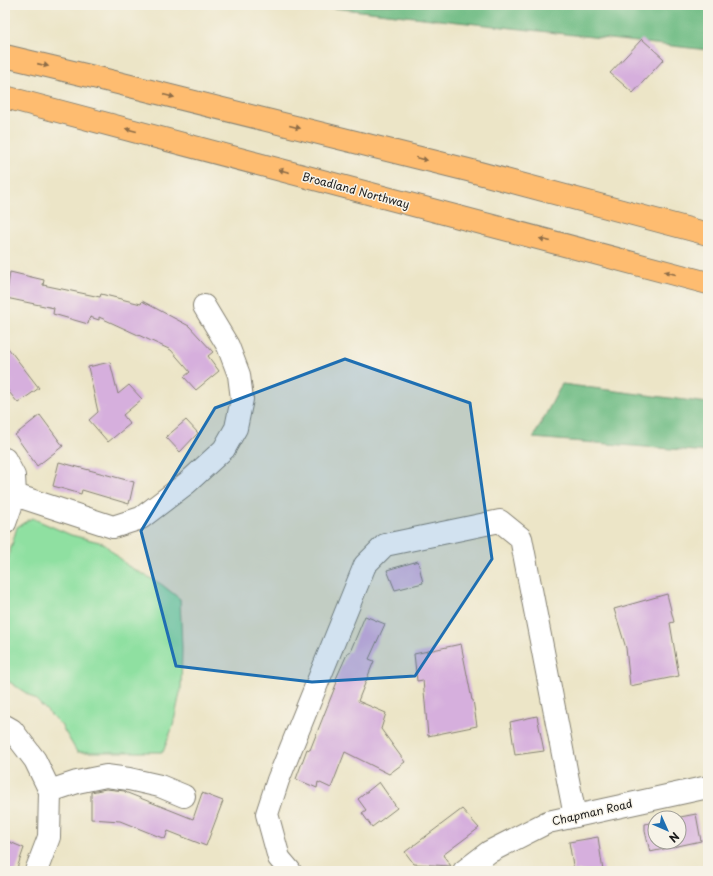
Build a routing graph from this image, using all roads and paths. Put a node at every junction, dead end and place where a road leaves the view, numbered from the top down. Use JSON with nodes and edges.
{"nodes":[{"id":1,"x":5,"y":56,"type":"edge"},
{"id":2,"x":5,"y":97,"type":"edge"},
{"id":3,"x":708,"y":234,"type":"edge"},
{"id":4,"x":708,"y":283,"type":"edge"},
{"id":5,"x":204,"y":306,"type":"dead end"},
{"id":6,"x":5,"y":459,"type":"edge"},
{"id":7,"x":15,"y":495,"type":"junction"},
{"id":8,"x":5,"y":523,"type":"edge"},
{"id":9,"x":5,"y":726,"type":"edge"},
{"id":10,"x":708,"y":787,"type":"edge"},
{"id":11,"x":50,"y":791,"type":"junction"},
{"id":12,"x":184,"y":796,"type":"dead end"},
{"id":13,"x":575,"y":816,"type":"junction"},
{"id":14,"x":36,"y":871,"type":"edge"},
{"id":15,"x":290,"y":871,"type":"edge"},
{"id":16,"x":464,"y":871,"type":"edge"}],
"edges":[{"from":1,"to":3,"type":"highway","one_way":true},
{"from":4,"to":2,"type":"highway","name":"Broadland Northway","one_way":true},
{"from":5,"to":7,"type":"street"},
{"from":6,"to":7,"type":"street"},
{"from":7,"to":8,"type":"street"},
{"from":9,"to":11,"type":"street"},
{"from":10,"to":13,"type":"street","name":"Chapman Road"},
{"from":11,"to":12,"type":"street"},
{"from":11,"to":14,"type":"street"},
{"from":13,"to":15,"type":"street"},
{"from":13,"to":16,"type":"street","name":"Chapman Road"}]}
